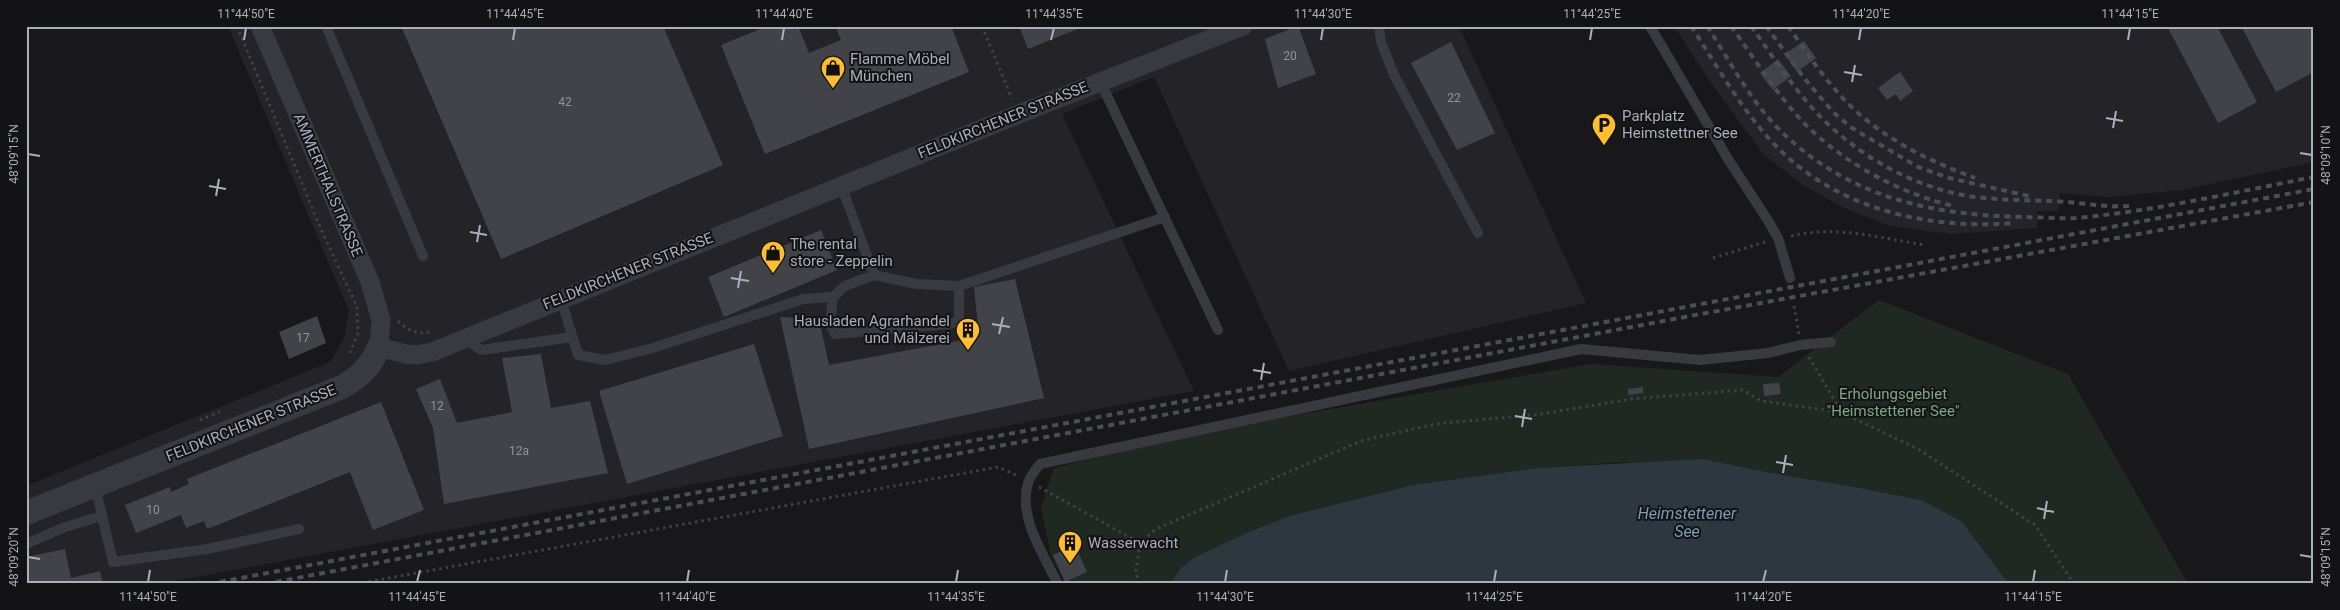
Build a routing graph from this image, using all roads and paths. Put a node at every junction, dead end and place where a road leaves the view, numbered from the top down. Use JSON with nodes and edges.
{"nodes":[{"id":1,"x":237,"y":26,"type":"edge"},
{"id":2,"x":260,"y":26,"type":"edge"},
{"id":3,"x":326,"y":26,"type":"edge"},
{"id":4,"x":982,"y":26,"type":"edge"},
{"id":5,"x":1243,"y":26,"type":"edge"},
{"id":6,"x":1379,"y":26,"type":"edge"},
{"id":7,"x":1650,"y":26,"type":"edge"},
{"id":8,"x":1100,"y":82,"type":"junction"},
{"id":9,"x":1004,"y":105,"type":"dead end"},
{"id":10,"x":841,"y":185,"type":"junction"},
{"id":11,"x":1165,"y":217,"type":"junction"},
{"id":12,"x":1478,"y":233,"type":"dead end"},
{"id":13,"x":1773,"y":240,"type":"junction"},
{"id":14,"x":1925,"y":245,"type":"dead end"},
{"id":15,"x":423,"y":256,"type":"dead end"},
{"id":16,"x":1713,"y":258,"type":"dead end"},
{"id":17,"x":874,"y":276,"type":"junction"},
{"id":18,"x":1790,"y":278,"type":"dead end"},
{"id":19,"x":370,"y":282,"type":"junction"},
{"id":20,"x":959,"y":286,"type":"junction"},
{"id":21,"x":350,"y":292,"type":"junction"},
{"id":22,"x":833,"y":297,"type":"junction"},
{"id":23,"x":561,"y":299,"type":"junction"},
{"id":24,"x":1794,"y":306,"type":"dead end"},
{"id":25,"x":396,"y":315,"type":"dead end"},
{"id":26,"x":1218,"y":330,"type":"dead end"},
{"id":27,"x":436,"y":331,"type":"dead end"},
{"id":28,"x":572,"y":337,"type":"junction"},
{"id":29,"x":464,"y":338,"type":"junction"},
{"id":30,"x":1831,"y":342,"type":"dead end"},
{"id":31,"x":1800,"y":345,"type":"junction"},
{"id":32,"x":379,"y":347,"type":"junction"},
{"id":33,"x":346,"y":360,"type":"dead end"},
{"id":34,"x":222,"y":411,"type":"dead end"},
{"id":35,"x":1841,"y":412,"type":"junction"},
{"id":36,"x":196,"y":422,"type":"dead end"},
{"id":37,"x":1028,"y":481,"type":"junction"},
{"id":38,"x":95,"y":486,"type":"junction"},
{"id":39,"x":26,"y":514,"type":"edge"},
{"id":40,"x":102,"y":516,"type":"junction"},
{"id":41,"x":299,"y":529,"type":"dead end"},
{"id":42,"x":1140,"y":543,"type":"junction"},
{"id":43,"x":26,"y":544,"type":"edge"},
{"id":44,"x":356,"y":584,"type":"edge"},
{"id":45,"x":1058,"y":584,"type":"edge"},
{"id":46,"x":1139,"y":584,"type":"edge"},
{"id":47,"x":2074,"y":584,"type":"edge"}],
"edges":[{"from":1,"to":21,"type":"path"},
{"from":2,"to":19,"type":"street","name":"AMMERTHALSTRASSE"},
{"from":3,"to":15,"type":"lane"},
{"from":4,"to":9,"type":"path"},
{"from":5,"to":8,"type":"street","name":"FELDKIRCHENER STRASSE"},
{"from":6,"to":12,"type":"lane"},
{"from":7,"to":13,"type":"lane"},
{"from":8,"to":10,"type":"street","name":"FELDKIRCHENER STRASSE"},
{"from":8,"to":11,"type":"lane"},
{"from":10,"to":17,"type":"lane"},
{"from":10,"to":23,"type":"street","name":"FELDKIRCHENER STRASSE"},
{"from":11,"to":20,"type":"lane"},
{"from":11,"to":26,"type":"lane"},
{"from":13,"to":14,"type":"path"},
{"from":13,"to":16,"type":"path"},
{"from":13,"to":18,"type":"lane"},
{"from":17,"to":20,"type":"lane"},
{"from":17,"to":22,"type":"lane"},
{"from":19,"to":21,"type":"path"},
{"from":19,"to":32,"type":"street","name":"AMMERTHALSTRASSE"},
{"from":20,"to":22,"type":"lane"},
{"from":21,"to":33,"type":"path"},
{"from":22,"to":28,"type":"lane"},
{"from":23,"to":28,"type":"lane"},
{"from":23,"to":29,"type":"street","name":"FELDKIRCHENER STRASSE"},
{"from":24,"to":31,"type":"path"},
{"from":25,"to":27,"type":"path"},
{"from":28,"to":29,"type":"lane"},
{"from":29,"to":32,"type":"street","name":"FELDKIRCHENER STRASSE"},
{"from":30,"to":31,"type":"lane"},
{"from":31,"to":35,"type":"path"},
{"from":31,"to":37,"type":"lane"},
{"from":32,"to":38,"type":"street","name":"FELDKIRCHENER STRASSE"},
{"from":34,"to":36,"type":"path"},
{"from":35,"to":42,"type":"path"},
{"from":35,"to":47,"type":"path"},
{"from":37,"to":42,"type":"path"},
{"from":37,"to":44,"type":"path"},
{"from":37,"to":45,"type":"lane"},
{"from":38,"to":39,"type":"street","name":"FELDKIRCHENER STRASSE"},
{"from":38,"to":40,"type":"lane"},
{"from":40,"to":41,"type":"lane"},
{"from":40,"to":43,"type":"lane"},
{"from":42,"to":46,"type":"path"}]}
